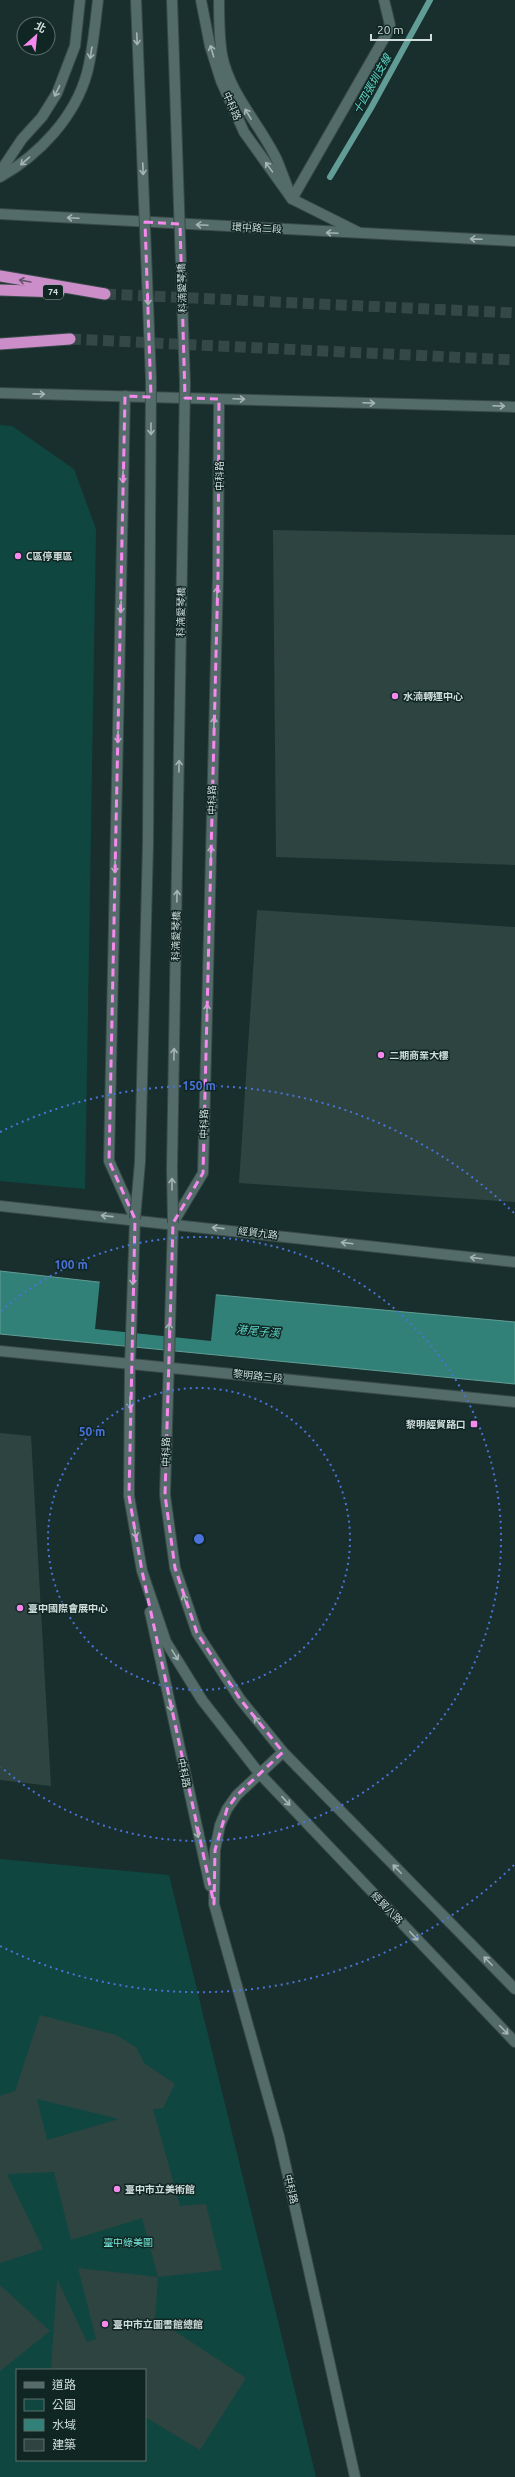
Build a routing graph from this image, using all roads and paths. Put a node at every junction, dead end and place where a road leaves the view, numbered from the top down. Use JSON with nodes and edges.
{"nodes":[{"id":1,"x":80,"y":0,"type":"edge"},
{"id":2,"x":98,"y":0,"type":"edge"},
{"id":3,"x":136,"y":0,"type":"edge"},
{"id":4,"x":172,"y":0,"type":"edge"},
{"id":5,"x":201,"y":0,"type":"edge"},
{"id":6,"x":220,"y":0,"type":"edge"},
{"id":7,"x":384,"y":0,"type":"edge"},
{"id":8,"x":0,"y":172,"type":"edge"},
{"id":9,"x":0,"y":177,"type":"edge"},
{"id":10,"x":292,"y":199,"type":"junction"},
{"id":11,"x":0,"y":214,"type":"edge"},
{"id":12,"x":364,"y":234,"type":"junction"},
{"id":13,"x":515,"y":241,"type":"edge"},
{"id":14,"x":0,"y":276,"type":"edge"},
{"id":15,"x":0,"y":290,"type":"edge"},
{"id":16,"x":0,"y":336,"type":"edge"},
{"id":17,"x":0,"y":344,"type":"edge"},
{"id":18,"x":0,"y":393,"type":"edge"},
{"id":19,"x":125,"y":396,"type":"junction"},
{"id":20,"x":219,"y":399,"type":"junction"},
{"id":21,"x":515,"y":407,"type":"edge"},
{"id":22,"x":0,"y":1206,"type":"edge"},
{"id":23,"x":135,"y":1219,"type":"junction"},
{"id":24,"x":173,"y":1223,"type":"junction"},
{"id":25,"x":515,"y":1262,"type":"edge"},
{"id":26,"x":0,"y":1351,"type":"edge"},
{"id":27,"x":130,"y":1364,"type":"junction"},
{"id":28,"x":168,"y":1368,"type":"junction"},
{"id":29,"x":515,"y":1402,"type":"edge"},
{"id":30,"x":142,"y":1571,"type":"junction"},
{"id":31,"x":283,"y":1752,"type":"junction"},
{"id":32,"x":259,"y":1773,"type":"junction"},
{"id":33,"x":214,"y":1904,"type":"junction"},
{"id":34,"x":515,"y":1989,"type":"edge"},
{"id":35,"x":515,"y":2042,"type":"edge"},
{"id":36,"x":355,"y":2477,"type":"edge"}],
"edges":[{"from":1,"to":8,"type":"street","one_way":true},
{"from":2,"to":9,"type":"street","one_way":true},
{"from":3,"to":23,"type":"street","one_way":true,"bridge":true},
{"from":24,"to":4,"type":"street","name":"科湳愛琴橋","one_way":true,"bridge":true},
{"from":10,"to":5,"type":"street","name":"中科路","one_way":true},
{"from":10,"to":6,"type":"street","name":"中科路","one_way":true},
{"from":7,"to":10,"type":"street"},
{"from":10,"to":12,"type":"street","name":"中科路"},
{"from":12,"to":11,"type":"street","name":"環中路二段","one_way":true},
{"from":13,"to":12,"type":"street","name":"環中路二段","one_way":true},
{"from":15,"to":14,"type":"highway","number":"74","one_way":true},
{"from":16,"to":17,"type":"highway"},
{"from":18,"to":19,"type":"street","one_way":true},
{"from":19,"to":20,"type":"street"},
{"from":19,"to":23,"type":"street","name":"中科路","one_way":true},
{"from":20,"to":21,"type":"street","one_way":true},
{"from":24,"to":20,"type":"street","name":"中科路","one_way":true},
{"from":23,"to":22,"type":"street","name":"經貿九路","one_way":true},
{"from":23,"to":24,"type":"street","name":"經貿九路"},
{"from":23,"to":27,"type":"street","name":"中科路","one_way":true},
{"from":25,"to":24,"type":"street","name":"經貿九路","one_way":true},
{"from":28,"to":24,"type":"street","name":"中科路","one_way":true},
{"from":26,"to":27,"type":"street","name":"黎明路三段"},
{"from":27,"to":28,"type":"street","name":"黎明路三段"},
{"from":27,"to":30,"type":"street","name":"中科路","one_way":true},
{"from":28,"to":29,"type":"street","name":"黎明路三段"},
{"from":31,"to":28,"type":"street","name":"中科路","one_way":true},
{"from":30,"to":32,"type":"street","name":"中科路","one_way":true},
{"from":30,"to":33,"type":"street","name":"中科路","one_way":true},
{"from":31,"to":32,"type":"street","name":"中科路"},
{"from":34,"to":31,"type":"street","one_way":true},
{"from":32,"to":33,"type":"street","name":"中科路"},
{"from":32,"to":35,"type":"street","name":"經貿八路","one_way":true},
{"from":33,"to":36,"type":"street","name":"中科路"}]}
